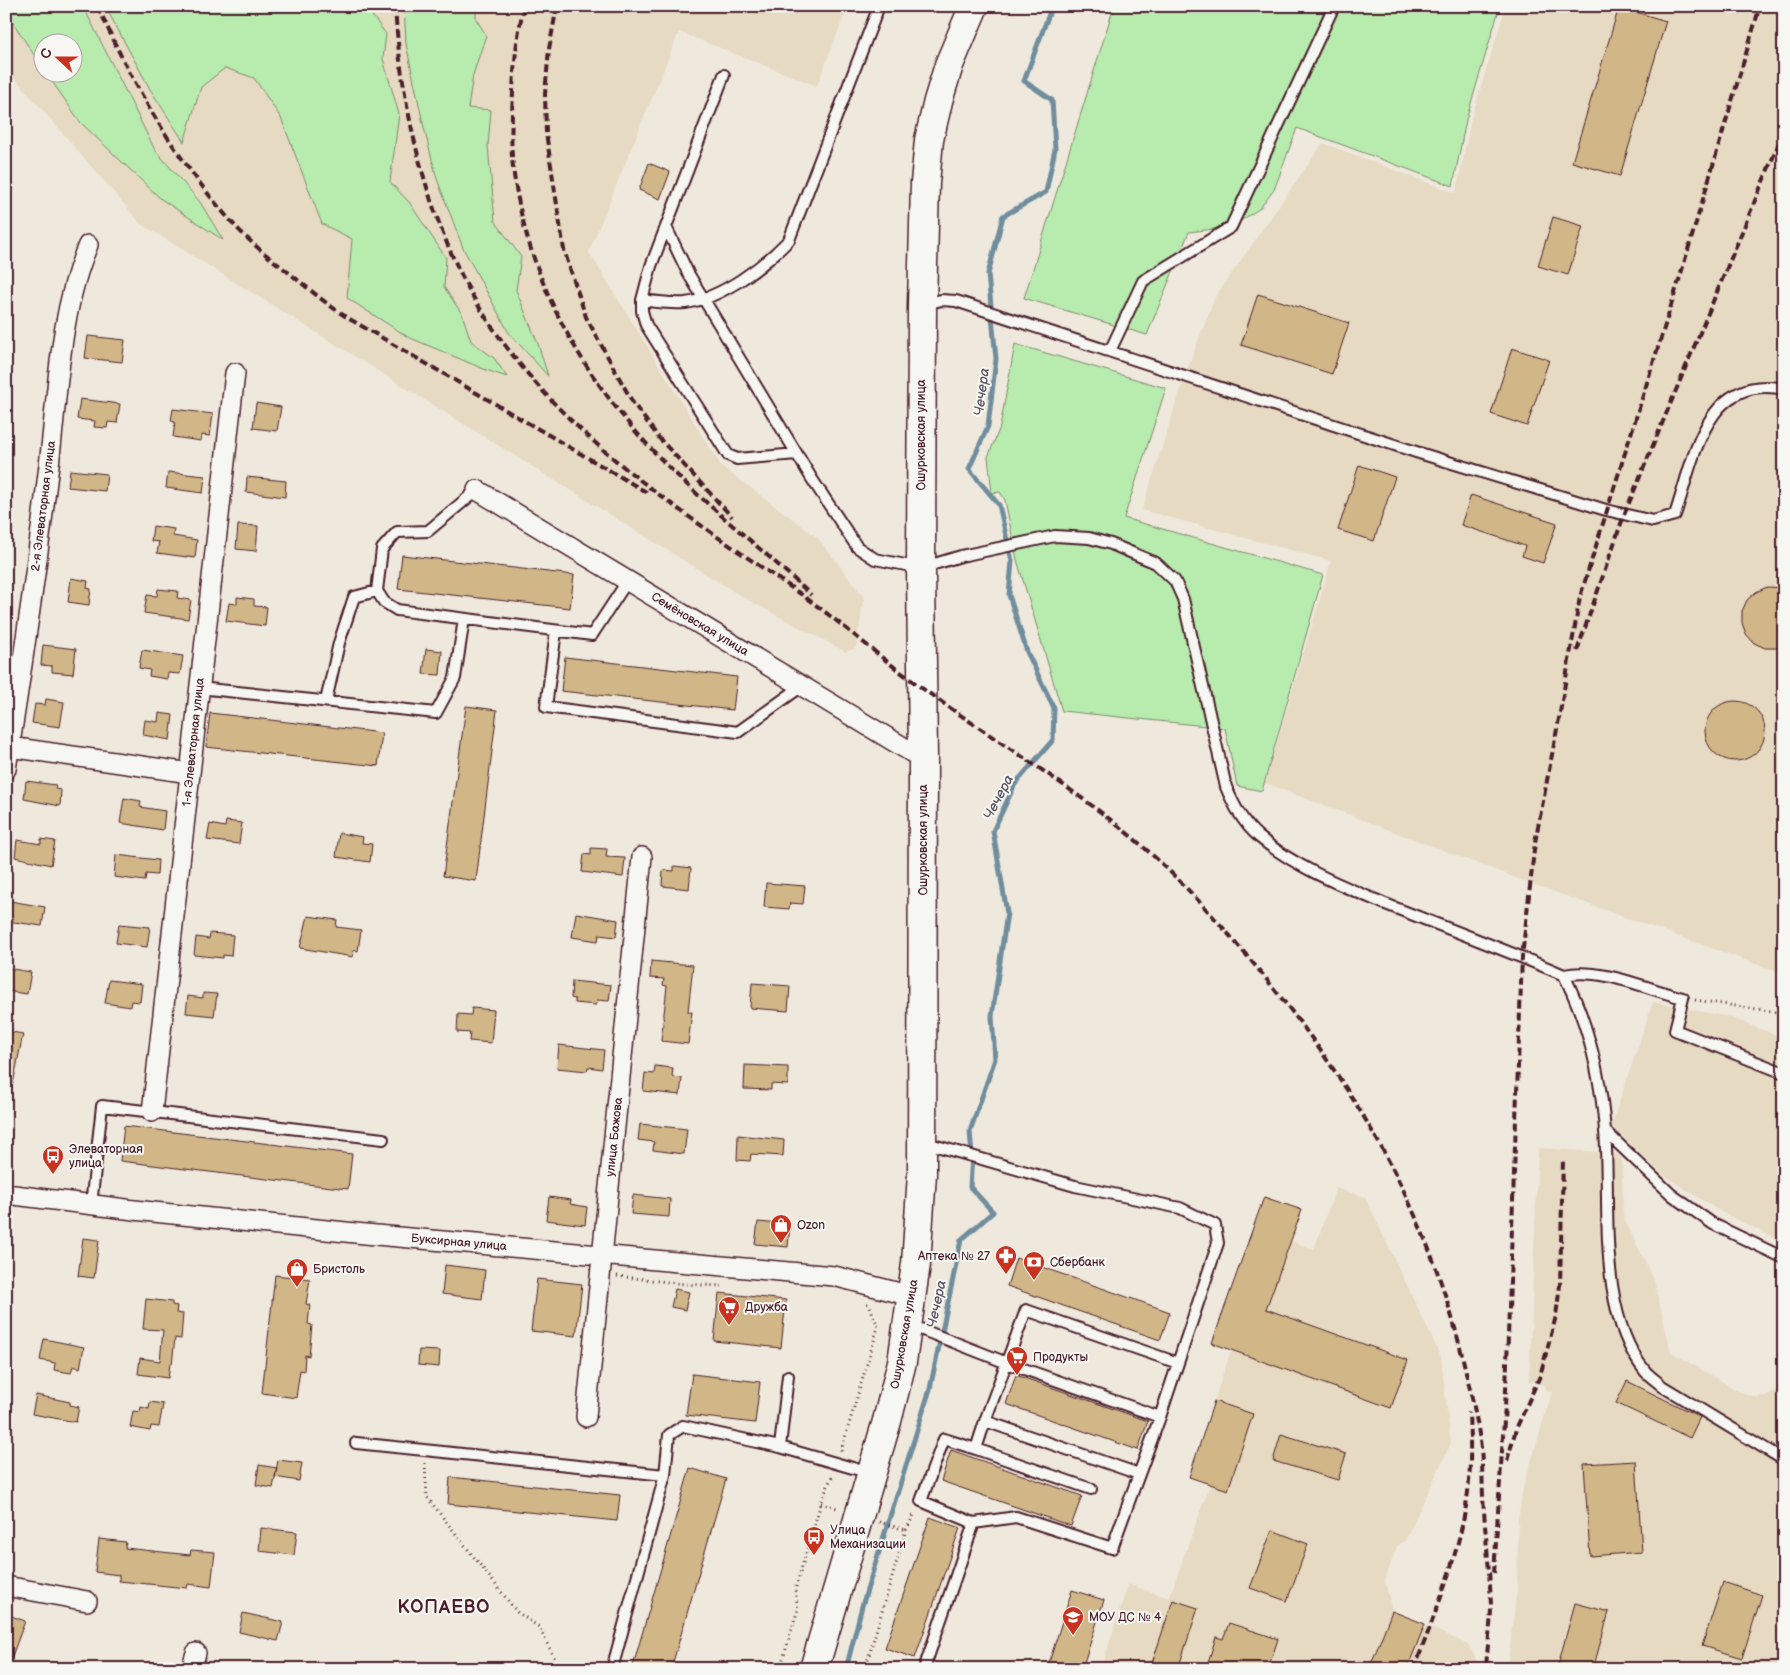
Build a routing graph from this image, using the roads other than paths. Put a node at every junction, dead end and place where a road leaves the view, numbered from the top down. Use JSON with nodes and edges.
{"nodes":[{"id":1,"x":880,"y":6,"type":"edge"},
{"id":2,"x":974,"y":6,"type":"edge"},
{"id":3,"x":1334,"y":6,"type":"edge"},
{"id":4,"x":724,"y":75,"type":"dead end"},
{"id":5,"x":666,"y":227,"type":"junction"},
{"id":6,"x":88,"y":245,"type":"dead end"},
{"id":7,"x":704,"y":299,"type":"junction"},
{"id":8,"x":642,"y":300,"type":"junction"},
{"id":9,"x":922,"y":306,"type":"junction"},
{"id":10,"x":1110,"y":351,"type":"junction"},
{"id":11,"x":235,"y":373,"type":"dead end"},
{"id":12,"x":1784,"y":389,"type":"edge"},
{"id":13,"x":797,"y":454,"type":"junction"},
{"id":14,"x":477,"y":490,"type":"joint"},
{"id":15,"x":921,"y":568,"type":"junction"},
{"id":16,"x":628,"y":580,"type":"junction"},
{"id":17,"x":377,"y":591,"type":"junction"},
{"id":18,"x":464,"y":618,"type":"junction"},
{"id":19,"x":556,"y":631,"type":"junction"},
{"id":20,"x":802,"y":686,"type":"junction"},
{"id":21,"x":199,"y":688,"type":"junction"},
{"id":22,"x":326,"y":701,"type":"junction"},
{"id":23,"x":10,"y":747,"type":"junction"},
{"id":24,"x":923,"y":759,"type":"junction"},
{"id":25,"x":6,"y":769,"type":"edge"},
{"id":26,"x":190,"y":773,"type":"junction"},
{"id":27,"x":642,"y":856,"type":"dead end"},
{"id":28,"x":1564,"y":975,"type":"junction"},
{"id":29,"x":1784,"y":1073,"type":"edge"},
{"id":30,"x":152,"y":1112,"type":"junction"},
{"id":31,"x":1606,"y":1131,"type":"junction"},
{"id":32,"x":383,"y":1139,"type":"dead end"},
{"id":33,"x":922,"y":1142,"type":"junction"},
{"id":34,"x":6,"y":1194,"type":"edge"},
{"id":35,"x":91,"y":1205,"type":"junction"},
{"id":36,"x":602,"y":1254,"type":"junction"},
{"id":37,"x":1784,"y":1258,"type":"edge"},
{"id":38,"x":911,"y":1296,"type":"junction"},
{"id":39,"x":907,"y":1324,"type":"junction"},
{"id":40,"x":1178,"y":1363,"type":"junction"},
{"id":41,"x":1007,"y":1364,"type":"junction"},
{"id":42,"x":788,"y":1376,"type":"dead end"},
{"id":43,"x":586,"y":1417,"type":"dead end"},
{"id":44,"x":1160,"y":1417,"type":"junction"},
{"id":45,"x":986,"y":1421,"type":"junction"},
{"id":46,"x":356,"y":1443,"type":"dead end"},
{"id":47,"x":780,"y":1448,"type":"junction"},
{"id":48,"x":976,"y":1449,"type":"junction"},
{"id":49,"x":1784,"y":1460,"type":"edge"},
{"id":50,"x":871,"y":1473,"type":"junction"},
{"id":51,"x":1139,"y":1474,"type":"junction"},
{"id":52,"x":664,"y":1475,"type":"junction"},
{"id":53,"x":1091,"y":1490,"type":"dead end"},
{"id":54,"x":974,"y":1523,"type":"junction"},
{"id":55,"x":6,"y":1586,"type":"edge"},
{"id":56,"x":86,"y":1601,"type":"dead end"},
{"id":57,"x":612,"y":1669,"type":"edge"},
{"id":58,"x":814,"y":1669,"type":"edge"},
{"id":59,"x":924,"y":1669,"type":"edge"}],
"edges":[{"from":1,"to":7,"type":"lane"},
{"from":2,"to":9,"type":"street","name":"Ошурковская улица"},
{"from":3,"to":10,"type":"lane"},
{"from":4,"to":5,"type":"lane"},
{"from":5,"to":7,"type":"lane"},
{"from":5,"to":8,"type":"lane"},
{"from":6,"to":23,"type":"street","name":"2-я Элеваторная улица"},
{"from":7,"to":8,"type":"lane"},
{"from":7,"to":13,"type":"lane"},
{"from":8,"to":13,"type":"lane"},
{"from":9,"to":10,"type":"lane"},
{"from":9,"to":15,"type":"street","name":"Ошурковская улица"},
{"from":10,"to":12,"type":"lane"},
{"from":11,"to":21,"type":"street","name":"1-я Элеваторная улица"},
{"from":13,"to":15,"type":"lane"},
{"from":14,"to":16,"type":"street","name":"Семёновская улица"},
{"from":14,"to":17,"type":"lane"},
{"from":15,"to":24,"type":"street","name":"Ошурковская улица"},
{"from":15,"to":28,"type":"lane"},
{"from":16,"to":19,"type":"lane"},
{"from":16,"to":20,"type":"street","name":"Семёновская улица"},
{"from":17,"to":18,"type":"lane"},
{"from":17,"to":22,"type":"lane"},
{"from":18,"to":19,"type":"lane"},
{"from":18,"to":22,"type":"lane"},
{"from":19,"to":20,"type":"lane"},
{"from":20,"to":24,"type":"street","name":"Семёновская улица"},
{"from":21,"to":22,"type":"lane"},
{"from":21,"to":26,"type":"street","name":"1-я Элеваторная улица"},
{"from":23,"to":25,"type":"street","name":"2-я Элеваторная улица"},
{"from":23,"to":26,"type":"street"},
{"from":24,"to":33,"type":"street","name":"Ошурковская улица"},
{"from":26,"to":30,"type":"street","name":"1-я Элеваторная улица"},
{"from":27,"to":36,"type":"street","name":"улица Бажова"},
{"from":28,"to":29,"type":"lane"},
{"from":28,"to":31,"type":"lane"},
{"from":30,"to":32,"type":"lane"},
{"from":30,"to":35,"type":"lane"},
{"from":31,"to":37,"type":"lane"},
{"from":31,"to":49,"type":"lane"},
{"from":33,"to":38,"type":"street","name":"Ошурковская улица"},
{"from":33,"to":40,"type":"lane"},
{"from":34,"to":35,"type":"street","name":"Буксирная улица"},
{"from":35,"to":36,"type":"street","name":"Буксирная улица"},
{"from":36,"to":38,"type":"street","name":"Буксирная улица"},
{"from":36,"to":43,"type":"street","name":"улица Бажова"},
{"from":38,"to":39,"type":"street","name":"Ошурковская улица"},
{"from":39,"to":41,"type":"lane"},
{"from":39,"to":50,"type":"street","name":"Ошурковская улица"},
{"from":40,"to":41,"type":"lane"},
{"from":40,"to":44,"type":"lane"},
{"from":41,"to":44,"type":"lane"},
{"from":41,"to":45,"type":"lane"},
{"from":42,"to":47,"type":"lane"},
{"from":44,"to":51,"type":"lane"},
{"from":45,"to":48,"type":"lane"},
{"from":45,"to":51,"type":"lane"},
{"from":46,"to":52,"type":"lane"},
{"from":47,"to":50,"type":"lane"},
{"from":47,"to":52,"type":"lane"},
{"from":48,"to":53,"type":"lane"},
{"from":48,"to":54,"type":"lane"},
{"from":50,"to":58,"type":"street","name":"Ошурковская улица"},
{"from":51,"to":54,"type":"lane"},
{"from":52,"to":57,"type":"lane"},
{"from":54,"to":59,"type":"lane"},
{"from":55,"to":56,"type":"street"}]}
